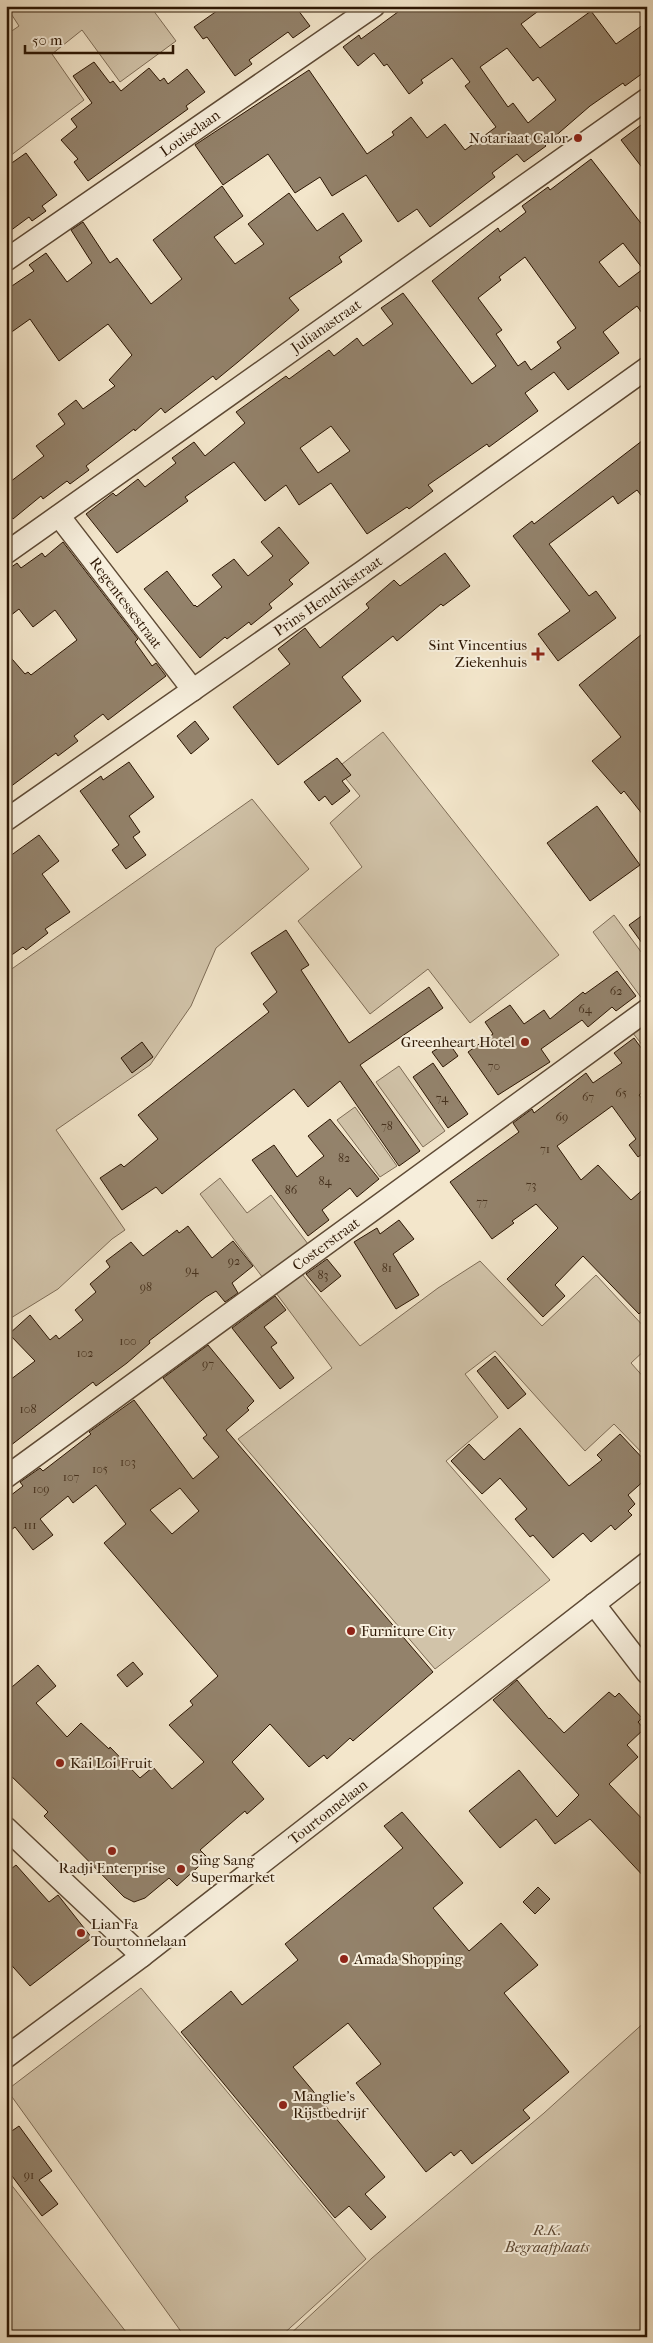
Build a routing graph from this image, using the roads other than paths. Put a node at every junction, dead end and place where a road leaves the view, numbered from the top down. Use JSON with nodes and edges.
{"nodes":[{"id":1,"x":374,"y":6,"type":"edge"},
{"id":2,"x":647,"y":99,"type":"edge"},
{"id":3,"x":6,"y":260,"type":"edge"},
{"id":4,"x":647,"y":368,"type":"edge"},
{"id":5,"x":60,"y":516,"type":"junction"},
{"id":6,"x":6,"y":553,"type":"edge"},
{"id":7,"x":193,"y":690,"type":"junction"},
{"id":8,"x":6,"y":820,"type":"edge"},
{"id":9,"x":647,"y":1010,"type":"edge"},
{"id":10,"x":6,"y":1477,"type":"edge"},
{"id":11,"x":647,"y":1563,"type":"edge"},
{"id":12,"x":594,"y":1604,"type":"junction"},
{"id":13,"x":647,"y":1673,"type":"edge"},
{"id":14,"x":6,"y":1828,"type":"edge"},
{"id":15,"x":142,"y":1956,"type":"junction"},
{"id":16,"x":6,"y":2058,"type":"edge"}],
"edges":[{"from":1,"to":3,"type":"street","name":"Louiselaan"},
{"from":2,"to":5,"type":"street","name":"Julianastraat"},
{"from":4,"to":7,"type":"street","name":"Prins Hendrikstraat"},
{"from":5,"to":6,"type":"street","name":"Julianastraat"},
{"from":5,"to":7,"type":"street","name":"Regentessestraat"},
{"from":7,"to":8,"type":"street","name":"Prins Hendrikstraat"},
{"from":9,"to":10,"type":"street","name":"Costerstraat"},
{"from":11,"to":12,"type":"street","name":"Tourtonnelaan"},
{"from":12,"to":13,"type":"street"},
{"from":12,"to":15,"type":"street","name":"Tourtonnelaan"},
{"from":14,"to":15,"type":"street"},
{"from":15,"to":16,"type":"street","name":"Tourtonnelaan"}]}
